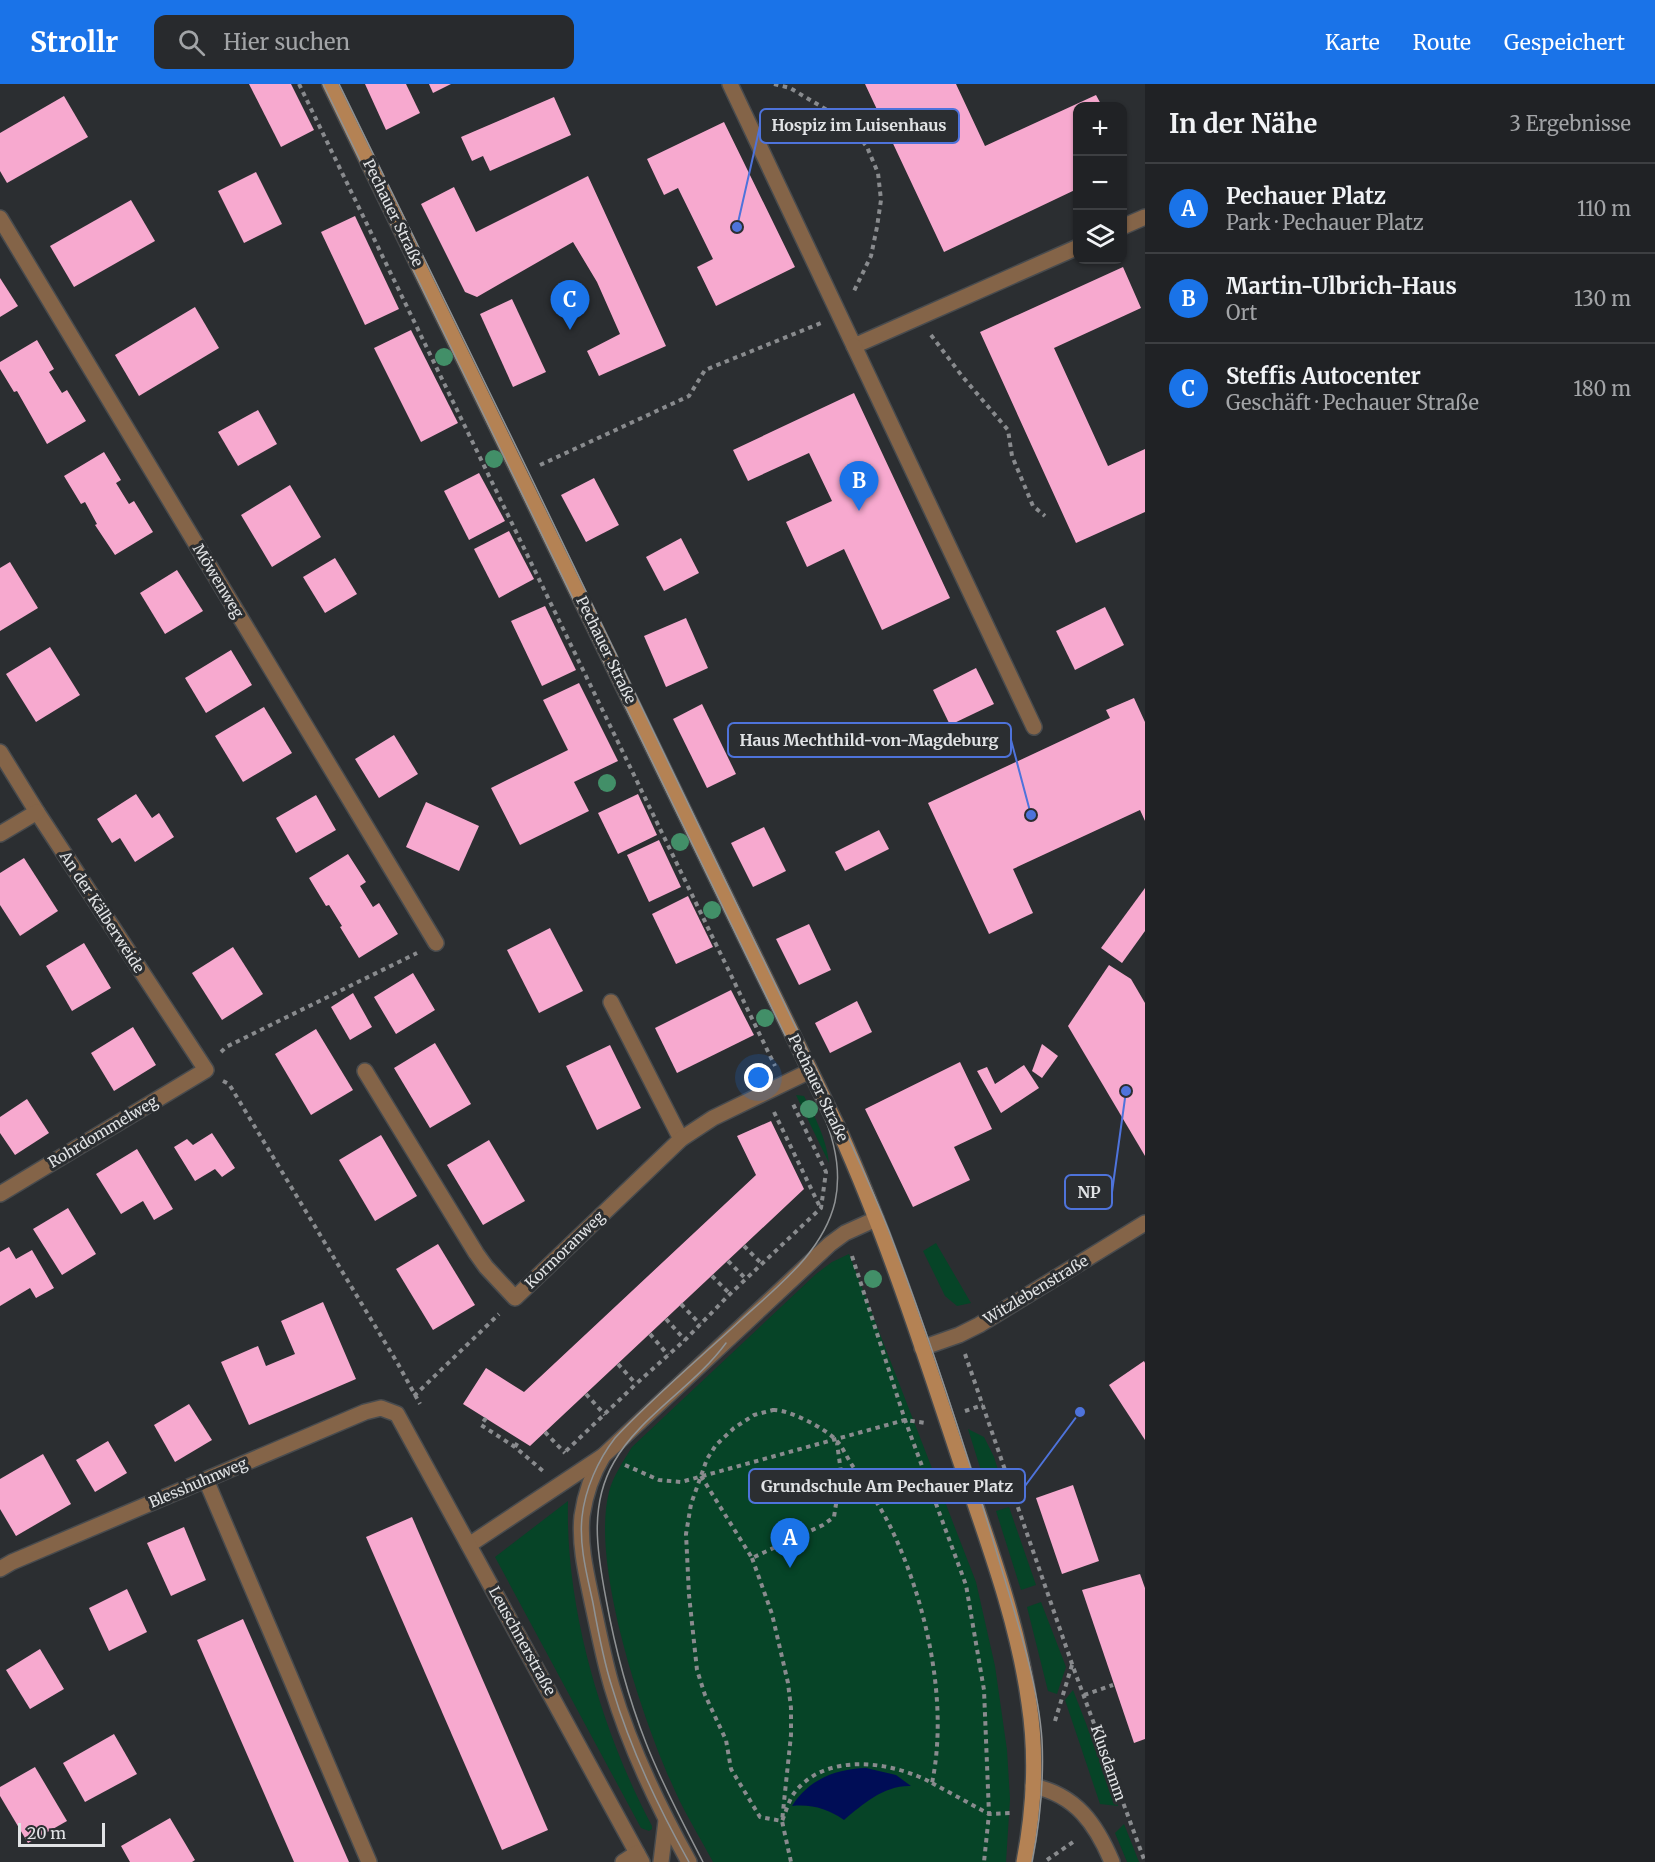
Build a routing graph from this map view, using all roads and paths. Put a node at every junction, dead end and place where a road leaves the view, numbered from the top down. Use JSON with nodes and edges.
{"nodes":[{"id":1,"x":299,"y":84,"type":"edge"},
{"id":2,"x":330,"y":84,"type":"edge"},
{"id":3,"x":730,"y":84,"type":"edge"},
{"id":4,"x":774,"y":84,"type":"edge"},
{"id":5,"x":1145,"y":217,"type":"edge"},
{"id":6,"x":0,"y":218,"type":"edge"},
{"id":7,"x":1127,"y":225,"type":"edge"},
{"id":8,"x":1073,"y":249,"type":"edge"},
{"id":9,"x":841,"y":315,"type":"junction"},
{"id":10,"x":918,"y":318,"type":"junction"},
{"id":11,"x":854,"y":346,"type":"junction"},
{"id":12,"x":536,"y":467,"type":"dead end"},
{"id":13,"x":1044,"y":516,"type":"dead end"},
{"id":14,"x":1034,"y":727,"type":"dead end"},
{"id":15,"x":0,"y":752,"type":"edge"},
{"id":16,"x":37,"y":812,"type":"junction"},
{"id":17,"x":0,"y":834,"type":"edge"},
{"id":18,"x":436,"y":943,"type":"joint"},
{"id":19,"x":611,"y":1002,"type":"dead end"},
{"id":20,"x":206,"y":1070,"type":"junction"},
{"id":21,"x":365,"y":1071,"type":"dead end"},
{"id":22,"x":810,"y":1071,"type":"junction"},
{"id":23,"x":783,"y":1084,"type":"junction"},
{"id":24,"x":776,"y":1114,"type":"dead end"},
{"id":25,"x":681,"y":1139,"type":"junction"},
{"id":26,"x":788,"y":1140,"type":"junction"},
{"id":27,"x":782,"y":1143,"type":"dead end"},
{"id":28,"x":807,"y":1180,"type":"junction"},
{"id":29,"x":801,"y":1183,"type":"dead end"},
{"id":30,"x":0,"y":1194,"type":"edge"},
{"id":31,"x":821,"y":1208,"type":"junction"},
{"id":32,"x":876,"y":1219,"type":"junction"},
{"id":33,"x":1145,"y":1223,"type":"edge"},
{"id":34,"x":744,"y":1246,"type":"dead end"},
{"id":35,"x":851,"y":1252,"type":"dead end"},
{"id":36,"x":728,"y":1261,"type":"dead end"},
{"id":37,"x":762,"y":1264,"type":"junction"},
{"id":38,"x":712,"y":1276,"type":"dead end"},
{"id":39,"x":746,"y":1279,"type":"junction"},
{"id":40,"x":730,"y":1294,"type":"junction"},
{"id":41,"x":515,"y":1298,"type":"junction"},
{"id":42,"x":681,"y":1304,"type":"dead end"},
{"id":43,"x":666,"y":1319,"type":"dead end"},
{"id":44,"x":700,"y":1324,"type":"junction"},
{"id":45,"x":650,"y":1334,"type":"dead end"},
{"id":46,"x":959,"y":1335,"type":"junction"},
{"id":47,"x":685,"y":1340,"type":"junction"},
{"id":48,"x":922,"y":1348,"type":"junction"},
{"id":49,"x":668,"y":1355,"type":"junction"},
{"id":50,"x":618,"y":1364,"type":"dead end"},
{"id":51,"x":636,"y":1384,"type":"junction"},
{"id":52,"x":586,"y":1394,"type":"dead end"},
{"id":53,"x":414,"y":1395,"type":"junction"},
{"id":54,"x":422,"y":1412,"type":"dead end"},
{"id":55,"x":397,"y":1414,"type":"junction"},
{"id":56,"x":604,"y":1415,"type":"junction"},
{"id":57,"x":486,"y":1418,"type":"dead end"},
{"id":58,"x":905,"y":1420,"type":"junction"},
{"id":59,"x":545,"y":1432,"type":"dead end"},
{"id":60,"x":930,"y":1434,"type":"dead end"},
{"id":61,"x":519,"y":1440,"type":"dead end"},
{"id":62,"x":836,"y":1440,"type":"junction"},
{"id":63,"x":515,"y":1447,"type":"junction"},
{"id":64,"x":565,"y":1453,"type":"junction"},
{"id":65,"x":603,"y":1456,"type":"junction"},
{"id":66,"x":558,"y":1459,"type":"dead end"},
{"id":67,"x":551,"y":1466,"type":"dead end"},
{"id":68,"x":544,"y":1472,"type":"junction"},
{"id":69,"x":700,"y":1476,"type":"junction"},
{"id":70,"x":535,"y":1477,"type":"dead end"},
{"id":71,"x":206,"y":1480,"type":"junction"},
{"id":72,"x":470,"y":1545,"type":"junction"},
{"id":73,"x":752,"y":1558,"type":"junction"},
{"id":74,"x":0,"y":1569,"type":"edge"},
{"id":75,"x":1072,"y":1664,"type":"junction"},
{"id":76,"x":1113,"y":1685,"type":"dead end"},
{"id":77,"x":1084,"y":1695,"type":"junction"},
{"id":78,"x":1054,"y":1728,"type":"dead end"},
{"id":79,"x":932,"y":1783,"type":"junction"},
{"id":80,"x":1033,"y":1786,"type":"junction"},
{"id":81,"x":989,"y":1814,"type":"junction"},
{"id":82,"x":666,"y":1821,"type":"junction"},
{"id":83,"x":782,"y":1821,"type":"junction"},
{"id":84,"x":1014,"y":1822,"type":"dead end"},
{"id":85,"x":1095,"y":1827,"type":"junction"},
{"id":86,"x":640,"y":1858,"type":"edge"},
{"id":87,"x":369,"y":1862,"type":"edge"},
{"id":88,"x":623,"y":1862,"type":"edge"},
{"id":89,"x":661,"y":1862,"type":"edge"},
{"id":90,"x":689,"y":1862,"type":"edge"},
{"id":91,"x":791,"y":1862,"type":"edge"},
{"id":92,"x":984,"y":1862,"type":"edge"},
{"id":93,"x":1024,"y":1862,"type":"edge"},
{"id":94,"x":1044,"y":1862,"type":"edge"},
{"id":95,"x":1112,"y":1862,"type":"edge"},
{"id":96,"x":1145,"y":1862,"type":"edge"}],
"edges":[{"from":1,"to":23,"type":"path","name":"Pechauer Straße"},
{"from":2,"to":22,"type":"main road","name":"Pechauer Straße"},
{"from":3,"to":9,"type":"street"},
{"from":4,"to":9,"type":"path"},
{"from":5,"to":7,"type":"street"},
{"from":6,"to":18,"type":"street","name":"Möwenweg"},
{"from":8,"to":10,"type":"street"},
{"from":9,"to":11,"type":"street"},
{"from":9,"to":12,"type":"path"},
{"from":10,"to":11,"type":"street"},
{"from":10,"to":13,"type":"path"},
{"from":11,"to":14,"type":"street"},
{"from":15,"to":16,"type":"street","name":"An der Kälberweide"},
{"from":16,"to":17,"type":"street"},
{"from":16,"to":20,"type":"street","name":"An der Kälberweide"},
{"from":18,"to":20,"type":"path"},
{"from":19,"to":25,"type":"street"},
{"from":20,"to":30,"type":"street","name":"Rohrdommelweg"},
{"from":20,"to":53,"type":"path"},
{"from":21,"to":41,"type":"street","name":"Kormoranweg"},
{"from":22,"to":23,"type":"street","name":"Kormoranweg"},
{"from":22,"to":32,"type":"main road","name":"Pechauer Straße"},
{"from":23,"to":25,"type":"street","name":"Kormoranweg"},
{"from":23,"to":31,"type":"path","name":"Pechauer Straße"},
{"from":24,"to":26,"type":"path"},
{"from":25,"to":41,"type":"street","name":"Kormoranweg"},
{"from":26,"to":27,"type":"path"},
{"from":26,"to":28,"type":"path"},
{"from":28,"to":29,"type":"path"},
{"from":28,"to":31,"type":"path"},
{"from":31,"to":37,"type":"path"},
{"from":32,"to":48,"type":"main road","name":"Pechauer Straße"},
{"from":32,"to":65,"type":"street"},
{"from":33,"to":46,"type":"street","name":"Witzlebenstraße"},
{"from":34,"to":37,"type":"path"},
{"from":35,"to":58,"type":"path"},
{"from":36,"to":39,"type":"path"},
{"from":37,"to":39,"type":"path"},
{"from":38,"to":40,"type":"path"},
{"from":39,"to":40,"type":"path"},
{"from":40,"to":44,"type":"path"},
{"from":41,"to":53,"type":"path"},
{"from":42,"to":44,"type":"path"},
{"from":43,"to":47,"type":"path"},
{"from":44,"to":47,"type":"path"},
{"from":45,"to":49,"type":"path"},
{"from":46,"to":48,"type":"street","name":"Witzlebenstraße"},
{"from":46,"to":75,"type":"path","name":"Klusdamm"},
{"from":47,"to":49,"type":"path"},
{"from":48,"to":80,"type":"main road","name":"Pechauer Straße"},
{"from":49,"to":51,"type":"path"},
{"from":50,"to":51,"type":"path"},
{"from":51,"to":56,"type":"path"},
{"from":52,"to":56,"type":"path"},
{"from":53,"to":54,"type":"path"},
{"from":53,"to":55,"type":"path"},
{"from":55,"to":71,"type":"street","name":"Blesshuhnweg"},
{"from":55,"to":72,"type":"street","name":"Leuschnerstraße"},
{"from":56,"to":64,"type":"path"},
{"from":57,"to":63,"type":"path"},
{"from":58,"to":60,"type":"path"},
{"from":58,"to":62,"type":"path"},
{"from":58,"to":81,"type":"path"},
{"from":59,"to":64,"type":"path"},
{"from":61,"to":63,"type":"path"},
{"from":62,"to":69,"type":"path"},
{"from":62,"to":69,"type":"path"},
{"from":62,"to":73,"type":"path"},
{"from":62,"to":79,"type":"path"},
{"from":63,"to":68,"type":"path"},
{"from":64,"to":66,"type":"path"},
{"from":65,"to":69,"type":"path"},
{"from":65,"to":72,"type":"street"},
{"from":65,"to":82,"type":"street"},
{"from":67,"to":68,"type":"path"},
{"from":68,"to":70,"type":"path"},
{"from":69,"to":73,"type":"path"},
{"from":69,"to":83,"type":"path"},
{"from":71,"to":74,"type":"street","name":"Blesshuhnweg"},
{"from":71,"to":87,"type":"street"},
{"from":72,"to":86,"type":"street","name":"Leuschnerstraße"},
{"from":73,"to":83,"type":"path"},
{"from":75,"to":77,"type":"path","name":"Klusdamm"},
{"from":75,"to":78,"type":"path"},
{"from":76,"to":77,"type":"path"},
{"from":77,"to":96,"type":"path","name":"Klusdamm"},
{"from":79,"to":81,"type":"path"},
{"from":79,"to":83,"type":"path"},
{"from":80,"to":85,"type":"street"},
{"from":80,"to":93,"type":"main road","name":"Pechauer Straße"},
{"from":81,"to":84,"type":"path"},
{"from":81,"to":92,"type":"path"},
{"from":82,"to":89,"type":"street"},
{"from":82,"to":90,"type":"street"},
{"from":83,"to":91,"type":"path"},
{"from":85,"to":94,"type":"path"},
{"from":85,"to":95,"type":"street"},
{"from":86,"to":88,"type":"street","name":"Leuschnerstraße"}]}
